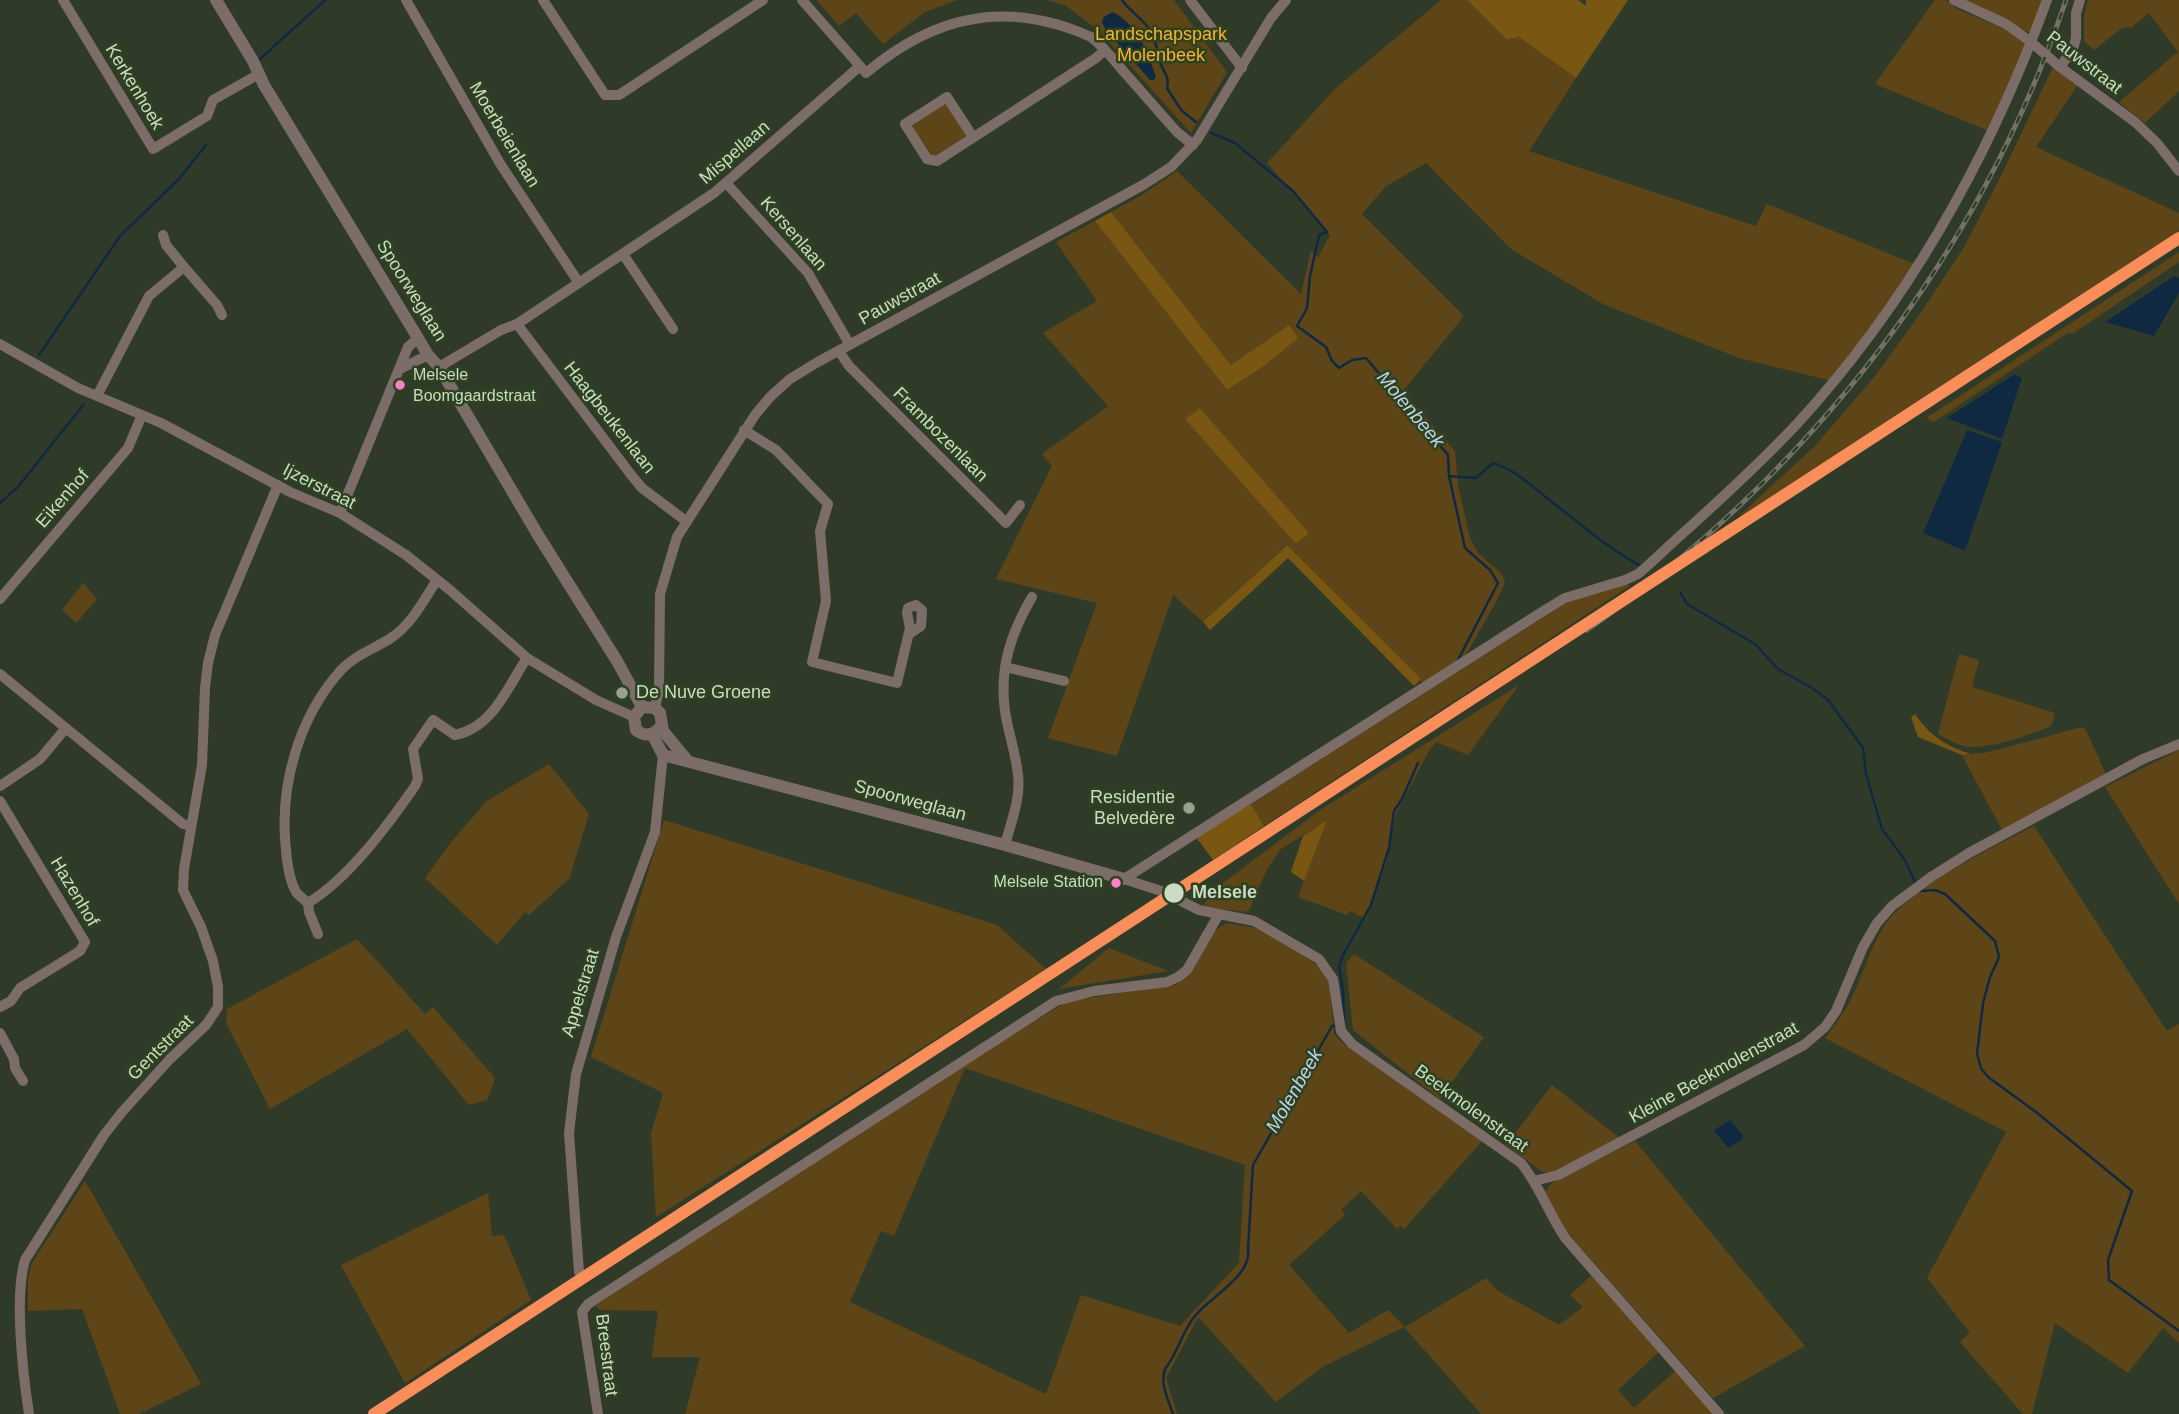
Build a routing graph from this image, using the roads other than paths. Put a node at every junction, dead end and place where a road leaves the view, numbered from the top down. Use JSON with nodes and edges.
{"nodes":[{"id":1,"x":63,"y":0,"type":"edge"},
{"id":2,"x":216,"y":0,"type":"edge"},
{"id":3,"x":406,"y":0,"type":"edge"},
{"id":4,"x":543,"y":0,"type":"edge"},
{"id":5,"x":763,"y":0,"type":"edge"},
{"id":6,"x":802,"y":0,"type":"edge"},
{"id":7,"x":1190,"y":0,"type":"edge"},
{"id":8,"x":1286,"y":0,"type":"edge"},
{"id":9,"x":1954,"y":0,"type":"edge"},
{"id":10,"x":2047,"y":0,"type":"edge"},
{"id":11,"x":2080,"y":0,"type":"edge"},
{"id":12,"x":993,"y":6,"type":"dead end"},
{"id":13,"x":981,"y":7,"type":"dead end"},
{"id":14,"x":2031,"y":42,"type":"junction"},
{"id":15,"x":1105,"y":50,"type":"junction"},
{"id":16,"x":860,"y":66,"type":"junction"},
{"id":17,"x":2060,"y":67,"type":"junction"},
{"id":18,"x":1242,"y":68,"type":"junction"},
{"id":19,"x":259,"y":74,"type":"junction"},
{"id":20,"x":973,"y":137,"type":"junction"},
{"id":21,"x":1193,"y":145,"type":"junction"},
{"id":22,"x":2179,"y":171,"type":"edge"},
{"id":23,"x":727,"y":184,"type":"junction"},
{"id":24,"x":163,"y":235,"type":"dead end"},
{"id":25,"x":623,"y":254,"type":"junction"},
{"id":26,"x":184,"y":267,"type":"junction"},
{"id":27,"x":579,"y":283,"type":"junction"},
{"id":28,"x":222,"y":315,"type":"dead end"},
{"id":29,"x":517,"y":324,"type":"junction"},
{"id":30,"x":673,"y":329,"type":"dead end"},
{"id":31,"x":418,"y":338,"type":"junction"},
{"id":32,"x":0,"y":344,"type":"edge"},
{"id":33,"x":850,"y":345,"type":"junction"},
{"id":34,"x":839,"y":351,"type":"junction"},
{"id":35,"x":428,"y":355,"type":"junction"},
{"id":36,"x":439,"y":367,"type":"junction"},
{"id":37,"x":400,"y":369,"type":"junction"},
{"id":38,"x":97,"y":396,"type":"junction"},
{"id":39,"x":142,"y":415,"type":"junction"},
{"id":40,"x":744,"y":430,"type":"junction"},
{"id":41,"x":278,"y":485,"type":"junction"},
{"id":42,"x":1020,"y":505,"type":"dead end"},
{"id":43,"x":340,"y":513,"type":"junction"},
{"id":44,"x":687,"y":521,"type":"junction"},
{"id":45,"x":437,"y":580,"type":"junction"},
{"id":46,"x":1032,"y":597,"type":"dead end"},
{"id":47,"x":0,"y":599,"type":"edge"},
{"id":48,"x":909,"y":634,"type":"dead end"},
{"id":49,"x":527,"y":658,"type":"junction"},
{"id":50,"x":1004,"y":667,"type":"junction"},
{"id":51,"x":0,"y":674,"type":"edge"},
{"id":52,"x":1064,"y":681,"type":"dead end"},
{"id":53,"x":644,"y":711,"type":"junction"},
{"id":54,"x":66,"y":728,"type":"junction"},
{"id":55,"x":656,"y":730,"type":"junction"},
{"id":56,"x":2179,"y":744,"type":"edge"},
{"id":57,"x":663,"y":755,"type":"junction"},
{"id":58,"x":687,"y":761,"type":"junction"},
{"id":59,"x":0,"y":786,"type":"edge"},
{"id":60,"x":0,"y":801,"type":"edge"},
{"id":61,"x":167,"y":810,"type":"junction"},
{"id":62,"x":194,"y":813,"type":"junction"},
{"id":63,"x":191,"y":827,"type":"junction"},
{"id":64,"x":1005,"y":845,"type":"junction"},
{"id":65,"x":1124,"y":879,"type":"junction"},
{"id":66,"x":1170,"y":895,"type":"joint"},
{"id":67,"x":308,"y":903,"type":"junction"},
{"id":68,"x":1219,"y":914,"type":"junction"},
{"id":69,"x":318,"y":934,"type":"dead end"},
{"id":70,"x":0,"y":1007,"type":"edge"},
{"id":71,"x":0,"y":1033,"type":"edge"},
{"id":72,"x":23,"y":1080,"type":"dead end"},
{"id":73,"x":1534,"y":1181,"type":"junction"},
{"id":74,"x":579,"y":1272,"type":"dead end"},
{"id":75,"x":29,"y":1414,"type":"edge"},
{"id":76,"x":598,"y":1414,"type":"edge"},
{"id":77,"x":1718,"y":1414,"type":"edge"}],
"edges":[{"from":1,"to":19,"type":"street","name":"Kerkenhoek"},
{"from":2,"to":19,"type":"street","name":"Spoorweglaan"},
{"from":3,"to":27,"type":"street","name":"Moerbeienlaan"},
{"from":4,"to":5,"type":"street"},
{"from":6,"to":16,"type":"street"},
{"from":7,"to":18,"type":"street"},
{"from":8,"to":18,"type":"street","name":"Pauwstraat"},
{"from":9,"to":14,"type":"street","name":"Pauwstraat"},
{"from":10,"to":14,"type":"street"},
{"from":11,"to":17,"type":"street"},
{"from":12,"to":15,"type":"street"},
{"from":13,"to":16,"type":"street"},
{"from":14,"to":17,"type":"street","name":"Pauwstraat"},
{"from":14,"to":65,"type":"street"},
{"from":15,"to":20,"type":"street"},
{"from":15,"to":21,"type":"street"},
{"from":16,"to":23,"type":"street","name":"Mispellaan"},
{"from":17,"to":22,"type":"street","name":"Pauwstraat"},
{"from":18,"to":21,"type":"street","name":"Pauwstraat"},
{"from":19,"to":31,"type":"street","name":"Spoorweglaan"},
{"from":20,"to":20,"type":"street"},
{"from":21,"to":33,"type":"street","name":"Pauwstraat"},
{"from":23,"to":25,"type":"street","name":"Mispellaan"},
{"from":23,"to":33,"type":"street","name":"Kersenlaan"},
{"from":24,"to":26,"type":"street"},
{"from":25,"to":27,"type":"street","name":"Mispellaan"},
{"from":25,"to":30,"type":"street"},
{"from":26,"to":28,"type":"street"},
{"from":26,"to":38,"type":"street"},
{"from":27,"to":29,"type":"street","name":"Mispellaan"},
{"from":29,"to":36,"type":"street","name":"Mispellaan"},
{"from":29,"to":44,"type":"street","name":"Haagbeukenlaan"},
{"from":31,"to":35,"type":"street","name":"Spoorweglaan"},
{"from":31,"to":37,"type":"street"},
{"from":32,"to":38,"type":"street","name":"Ijzerstraat"},
{"from":33,"to":34,"type":"street","name":"Pauwstraat"},
{"from":34,"to":40,"type":"street","name":"Pauwstraat"},
{"from":34,"to":42,"type":"street","name":"Frambozenlaan"},
{"from":35,"to":36,"type":"street","name":"Spoorweglaan"},
{"from":35,"to":37,"type":"street"},
{"from":36,"to":53,"type":"street","name":"Spoorweglaan"},
{"from":37,"to":43,"type":"street"},
{"from":38,"to":39,"type":"street","name":"Ijzerstraat"},
{"from":39,"to":41,"type":"street","name":"Ijzerstraat"},
{"from":39,"to":47,"type":"street","name":"Eikenhof"},
{"from":40,"to":44,"type":"street","name":"Pauwstraat"},
{"from":40,"to":48,"type":"street"},
{"from":41,"to":43,"type":"street","name":"Ijzerstraat"},
{"from":41,"to":62,"type":"street","name":"Gentstraat"},
{"from":43,"to":45,"type":"street","name":"Ijzerstraat"},
{"from":44,"to":53,"type":"street","name":"Pauwstraat"},
{"from":45,"to":49,"type":"street","name":"Ijzerstraat"},
{"from":45,"to":67,"type":"street"},
{"from":46,"to":50,"type":"street"},
{"from":49,"to":53,"type":"street","name":"Ijzerstraat"},
{"from":49,"to":67,"type":"street"},
{"from":50,"to":52,"type":"street"},
{"from":50,"to":64,"type":"street"},
{"from":51,"to":54,"type":"street"},
{"from":53,"to":55,"type":"street","name":"Spoorweglaan"},
{"from":53,"to":55,"type":"street","name":"Spoorweglaan"},
{"from":54,"to":59,"type":"street"},
{"from":54,"to":61,"type":"street"},
{"from":55,"to":57,"type":"street"},
{"from":55,"to":58,"type":"street","name":"Spoorweglaan"},
{"from":56,"to":73,"type":"street","name":"Kleine Beekmolenstraat"},
{"from":57,"to":58,"type":"street","name":"Spoorweglaan"},
{"from":57,"to":74,"type":"street","name":"Appelstraat"},
{"from":58,"to":64,"type":"street","name":"Spoorweglaan"},
{"from":60,"to":70,"type":"street","name":"Hazenhof"},
{"from":61,"to":62,"type":"street"},
{"from":61,"to":63,"type":"street"},
{"from":62,"to":63,"type":"street","name":"Gentstraat"},
{"from":63,"to":75,"type":"street","name":"Gentstraat"},
{"from":64,"to":65,"type":"street","name":"Spoorweglaan"},
{"from":65,"to":66,"type":"street","name":"Spoorweglaan"},
{"from":66,"to":68,"type":"street","name":"Beekmolenstraat"},
{"from":67,"to":69,"type":"street"},
{"from":68,"to":73,"type":"street","name":"Beekmolenstraat"},
{"from":68,"to":76,"type":"street","name":"Breestraat"},
{"from":71,"to":72,"type":"street"},
{"from":73,"to":77,"type":"street","name":"Beekmolenstraat"}]}
